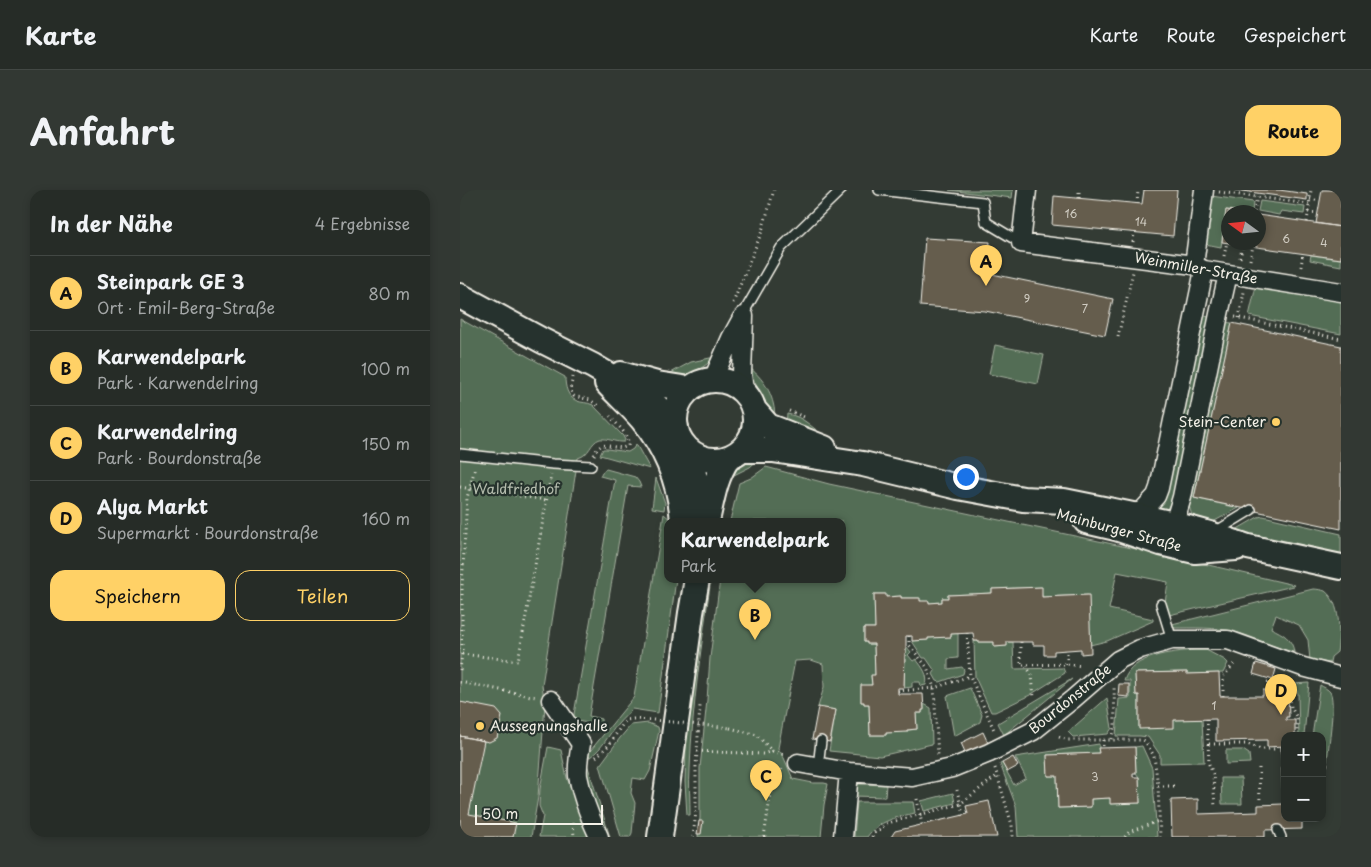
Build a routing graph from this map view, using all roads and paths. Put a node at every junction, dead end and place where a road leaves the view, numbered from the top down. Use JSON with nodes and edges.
{"nodes":[{"id":1,"x":774,"y":190,"type":"edge"},
{"id":2,"x":841,"y":190,"type":"edge"},
{"id":3,"x":879,"y":190,"type":"edge"},
{"id":4,"x":1027,"y":190,"type":"edge"},
{"id":5,"x":1079,"y":190,"type":"edge"},
{"id":6,"x":1138,"y":190,"type":"edge"},
{"id":7,"x":1204,"y":190,"type":"edge"},
{"id":8,"x":1311,"y":190,"type":"edge"},
{"id":9,"x":1257,"y":197,"type":"junction"},
{"id":10,"x":1079,"y":198,"type":"dead end"},
{"id":11,"x":1320,"y":201,"type":"dead end"},
{"id":12,"x":1310,"y":202,"type":"junction"},
{"id":13,"x":1137,"y":204,"type":"dead end"},
{"id":14,"x":1255,"y":205,"type":"edge"},
{"id":15,"x":1308,"y":212,"type":"junction"},
{"id":16,"x":1318,"y":213,"type":"dead end"},
{"id":17,"x":1307,"y":222,"type":"dead end"},
{"id":18,"x":1021,"y":243,"type":"junction"},
{"id":19,"x":1225,"y":250,"type":"edge"},
{"id":20,"x":1242,"y":250,"type":"edge"},
{"id":21,"x":1252,"y":250,"type":"edge"},
{"id":22,"x":1302,"y":253,"type":"dead end"},
{"id":23,"x":1224,"y":256,"type":"dead end"},
{"id":24,"x":1136,"y":257,"type":"junction"},
{"id":25,"x":1240,"y":258,"type":"dead end"},
{"id":26,"x":1250,"y":260,"type":"dead end"},
{"id":27,"x":1301,"y":267,"type":"dead end"},
{"id":28,"x":1199,"y":268,"type":"junction"},
{"id":29,"x":1228,"y":274,"type":"junction"},
{"id":30,"x":1246,"y":284,"type":"dead end"},
{"id":31,"x":1341,"y":292,"type":"edge"},
{"id":32,"x":460,"y":296,"type":"edge"},
{"id":33,"x":738,"y":310,"type":"junction"},
{"id":34,"x":1232,"y":317,"type":"dead end"},
{"id":35,"x":1239,"y":318,"type":"junction"},
{"id":36,"x":1118,"y":338,"type":"dead end"},
{"id":37,"x":1341,"y":339,"type":"edge"},
{"id":38,"x":583,"y":371,"type":"junction"},
{"id":39,"x":713,"y":379,"type":"junction"},
{"id":40,"x":689,"y":390,"type":"junction"},
{"id":41,"x":749,"y":401,"type":"junction"},
{"id":42,"x":676,"y":427,"type":"junction"},
{"id":43,"x":688,"y":449,"type":"junction"},
{"id":44,"x":460,"y":454,"type":"edge"},
{"id":45,"x":735,"y":454,"type":"junction"},
{"id":46,"x":478,"y":457,"type":"junction"},
{"id":47,"x":592,"y":463,"type":"joint"},
{"id":48,"x":553,"y":464,"type":"junction"},
{"id":49,"x":863,"y":464,"type":"junction"},
{"id":50,"x":460,"y":487,"type":"edge"},
{"id":51,"x":470,"y":488,"type":"junction"},
{"id":52,"x":546,"y":500,"type":"junction"},
{"id":53,"x":1251,"y":510,"type":"dead end"},
{"id":54,"x":683,"y":518,"type":"edge"},
{"id":55,"x":696,"y":518,"type":"edge"},
{"id":56,"x":708,"y":518,"type":"edge"},
{"id":57,"x":1122,"y":521,"type":"junction"},
{"id":58,"x":1174,"y":524,"type":"junction"},
{"id":59,"x":1210,"y":534,"type":"junction"},
{"id":60,"x":1248,"y":547,"type":"junction"},
{"id":61,"x":1341,"y":567,"type":"edge"},
{"id":62,"x":685,"y":583,"type":"edge"},
{"id":63,"x":693,"y":583,"type":"edge"},
{"id":64,"x":696,"y":583,"type":"edge"},
{"id":65,"x":1161,"y":604,"type":"dead end"},
{"id":66,"x":691,"y":613,"type":"junction"},
{"id":67,"x":967,"y":633,"type":"dead end"},
{"id":68,"x":909,"y":636,"type":"dead end"},
{"id":69,"x":1172,"y":640,"type":"junction"},
{"id":70,"x":1021,"y":642,"type":"dead end"},
{"id":71,"x":1067,"y":650,"type":"dead end"},
{"id":72,"x":462,"y":654,"type":"junction"},
{"id":73,"x":1067,"y":664,"type":"junction"},
{"id":74,"x":1234,"y":664,"type":"dead end"},
{"id":75,"x":1025,"y":665,"type":"junction"},
{"id":76,"x":1082,"y":666,"type":"dead end"},
{"id":77,"x":460,"y":670,"type":"edge"},
{"id":78,"x":970,"y":676,"type":"junction"},
{"id":79,"x":1341,"y":676,"type":"edge"},
{"id":80,"x":460,"y":682,"type":"edge"},
{"id":81,"x":1288,"y":682,"type":"dead end"},
{"id":82,"x":1114,"y":686,"type":"dead end"},
{"id":83,"x":934,"y":688,"type":"junction"},
{"id":84,"x":898,"y":691,"type":"dead end"},
{"id":85,"x":1223,"y":696,"type":"dead end"},
{"id":86,"x":1034,"y":698,"type":"dead end"},
{"id":87,"x":551,"y":700,"type":"joint"},
{"id":88,"x":700,"y":704,"type":"dead end"},
{"id":89,"x":1207,"y":719,"type":"dead end"},
{"id":90,"x":990,"y":721,"type":"dead end"},
{"id":91,"x":1297,"y":732,"type":"edge"},
{"id":92,"x":1059,"y":737,"type":"dead end"},
{"id":93,"x":1111,"y":739,"type":"junction"},
{"id":94,"x":1103,"y":740,"type":"junction"},
{"id":95,"x":821,"y":741,"type":"dead end"},
{"id":96,"x":1208,"y":744,"type":"junction"},
{"id":97,"x":1103,"y":748,"type":"dead end"},
{"id":98,"x":938,"y":749,"type":"dead end"},
{"id":99,"x":1278,"y":749,"type":"dead end"},
{"id":100,"x":697,"y":750,"type":"junction"},
{"id":101,"x":772,"y":751,"type":"junction"},
{"id":102,"x":989,"y":753,"type":"junction"},
{"id":103,"x":578,"y":758,"type":"junction"},
{"id":104,"x":791,"y":759,"type":"junction"},
{"id":105,"x":1326,"y":764,"type":"edge"},
{"id":106,"x":1331,"y":765,"type":"dead end"},
{"id":107,"x":818,"y":767,"type":"junction"},
{"id":108,"x":1258,"y":768,"type":"dead end"},
{"id":109,"x":849,"y":772,"type":"junction"},
{"id":110,"x":998,"y":775,"type":"junction"},
{"id":111,"x":1158,"y":786,"type":"junction"},
{"id":112,"x":1178,"y":786,"type":"dead end"},
{"id":113,"x":957,"y":790,"type":"dead end"},
{"id":114,"x":917,"y":799,"type":"dead end"},
{"id":115,"x":1260,"y":803,"type":"dead end"},
{"id":116,"x":960,"y":804,"type":"junction"},
{"id":117,"x":1215,"y":808,"type":"dead end"},
{"id":118,"x":920,"y":815,"type":"junction"},
{"id":119,"x":963,"y":815,"type":"dead end"},
{"id":120,"x":1160,"y":821,"type":"junction"},
{"id":121,"x":922,"y":825,"type":"dead end"},
{"id":122,"x":599,"y":837,"type":"edge"},
{"id":123,"x":660,"y":837,"type":"edge"},
{"id":124,"x":693,"y":837,"type":"edge"},
{"id":125,"x":764,"y":837,"type":"edge"},
{"id":126,"x":843,"y":837,"type":"edge"},
{"id":127,"x":872,"y":837,"type":"edge"},
{"id":128,"x":1013,"y":837,"type":"edge"},
{"id":129,"x":1125,"y":837,"type":"edge"},
{"id":130,"x":1160,"y":837,"type":"edge"}],
"edges":[{"from":1,"to":33,"type":"path"},
{"from":2,"to":33,"type":"lane"},
{"from":3,"to":18,"type":"lane"},
{"from":4,"to":18,"type":"street"},
{"from":5,"to":10,"type":"path"},
{"from":6,"to":13,"type":"path"},
{"from":7,"to":9,"type":"path"},
{"from":7,"to":28,"type":"street"},
{"from":8,"to":12,"type":"path"},
{"from":9,"to":12,"type":"path"},
{"from":9,"to":14,"type":"path"},
{"from":11,"to":12,"type":"path"},
{"from":12,"to":15,"type":"path"},
{"from":15,"to":16,"type":"path"},
{"from":15,"to":17,"type":"path"},
{"from":18,"to":24,"type":"street","name":"Weinmiller-Straße"},
{"from":19,"to":23,"type":"path"},
{"from":20,"to":25,"type":"path"},
{"from":21,"to":26,"type":"path"},
{"from":22,"to":27,"type":"path"},
{"from":24,"to":28,"type":"street","name":"Weinmiller-Straße"},
{"from":24,"to":36,"type":"path"},
{"from":28,"to":29,"type":"street","name":"Weinmiller-Straße"},
{"from":28,"to":57,"type":"street"},
{"from":29,"to":31,"type":"street","name":"Weinmiller-Straße"},
{"from":29,"to":58,"type":"street"},
{"from":30,"to":35,"type":"path"},
{"from":32,"to":38,"type":"main road"},
{"from":33,"to":39,"type":"street"},
{"from":33,"to":41,"type":"street"},
{"from":34,"to":35,"type":"path"},
{"from":35,"to":37,"type":"path"},
{"from":38,"to":40,"type":"main road"},
{"from":38,"to":42,"type":"main road"},
{"from":38,"to":47,"type":"path"},
{"from":38,"to":54,"type":"main road"},
{"from":39,"to":40,"type":"main road"},
{"from":39,"to":41,"type":"main road","name":"Mainburger Straße"},
{"from":40,"to":42,"type":"main road"},
{"from":41,"to":45,"type":"main road"},
{"from":41,"to":49,"type":"main road","name":"Mainburger Straße"},
{"from":42,"to":43,"type":"main road"},
{"from":43,"to":45,"type":"main road","name":"Mainburger Straße"},
{"from":43,"to":55,"type":"main road"},
{"from":44,"to":46,"type":"lane"},
{"from":45,"to":49,"type":"main road","name":"Mainburger Straße"},
{"from":45,"to":56,"type":"main road"},
{"from":46,"to":48,"type":"lane"},
{"from":46,"to":51,"type":"path"},
{"from":47,"to":48,"type":"lane"},
{"from":48,"to":52,"type":"path"},
{"from":49,"to":57,"type":"main road","name":"Mainburger Straße"},
{"from":50,"to":51,"type":"path"},
{"from":51,"to":52,"type":"path"},
{"from":51,"to":72,"type":"path"},
{"from":52,"to":72,"type":"path"},
{"from":53,"to":59,"type":"lane"},
{"from":57,"to":58,"type":"main road"},
{"from":57,"to":60,"type":"main road","name":"Mainburger Straße"},
{"from":58,"to":59,"type":"main road","name":"Mainburger Straße"},
{"from":59,"to":60,"type":"main road","name":"Mainburger Straße"},
{"from":60,"to":61,"type":"main road","name":"Mainburger Straße"},
{"from":62,"to":66,"type":"main road"},
{"from":63,"to":66,"type":"main road"},
{"from":64,"to":66,"type":"main road"},
{"from":65,"to":69,"type":"lane"},
{"from":66,"to":123,"type":"main road"},
{"from":67,"to":78,"type":"path"},
{"from":68,"to":83,"type":"path"},
{"from":69,"to":79,"type":"street","name":"Bourdonstraße"},
{"from":69,"to":102,"type":"street","name":"Bourdonstraße"},
{"from":70,"to":75,"type":"path"},
{"from":71,"to":73,"type":"path"},
{"from":72,"to":77,"type":"path"},
{"from":73,"to":75,"type":"path"},
{"from":73,"to":76,"type":"path"},
{"from":74,"to":85,"type":"path"},
{"from":75,"to":86,"type":"path"},
{"from":78,"to":83,"type":"path"},
{"from":78,"to":90,"type":"path"},
{"from":80,"to":87,"type":"path"},
{"from":81,"to":91,"type":"path"},
{"from":82,"to":93,"type":"path"},
{"from":83,"to":84,"type":"path"},
{"from":83,"to":98,"type":"path"},
{"from":87,"to":103,"type":"street"},
{"from":88,"to":100,"type":"path"},
{"from":89,"to":96,"type":"path"},
{"from":92,"to":94,"type":"path"},
{"from":93,"to":94,"type":"path"},
{"from":93,"to":111,"type":"path"},
{"from":94,"to":97,"type":"path"},
{"from":95,"to":107,"type":"lane"},
{"from":96,"to":99,"type":"path"},
{"from":96,"to":117,"type":"path"},
{"from":100,"to":101,"type":"path"},
{"from":100,"to":124,"type":"path"},
{"from":101,"to":103,"type":"path","bridge":true},
{"from":101,"to":104,"type":"path"},
{"from":102,"to":109,"type":"street","name":"Bourdonstraße"},
{"from":102,"to":110,"type":"path"},
{"from":103,"to":122,"type":"street"},
{"from":104,"to":107,"type":"street","name":"Bourdonstraße"},
{"from":104,"to":125,"type":"path"},
{"from":105,"to":106,"type":"path"},
{"from":107,"to":109,"type":"street","name":"Bourdonstraße"},
{"from":108,"to":115,"type":"path"},
{"from":109,"to":126,"type":"street"},
{"from":110,"to":116,"type":"path"},
{"from":110,"to":128,"type":"path"},
{"from":111,"to":112,"type":"path"},
{"from":111,"to":120,"type":"path"},
{"from":113,"to":116,"type":"path"},
{"from":114,"to":118,"type":"path"},
{"from":116,"to":118,"type":"path"},
{"from":116,"to":119,"type":"path"},
{"from":118,"to":121,"type":"path"},
{"from":118,"to":127,"type":"path"},
{"from":120,"to":129,"type":"path"},
{"from":120,"to":130,"type":"path"}]}
